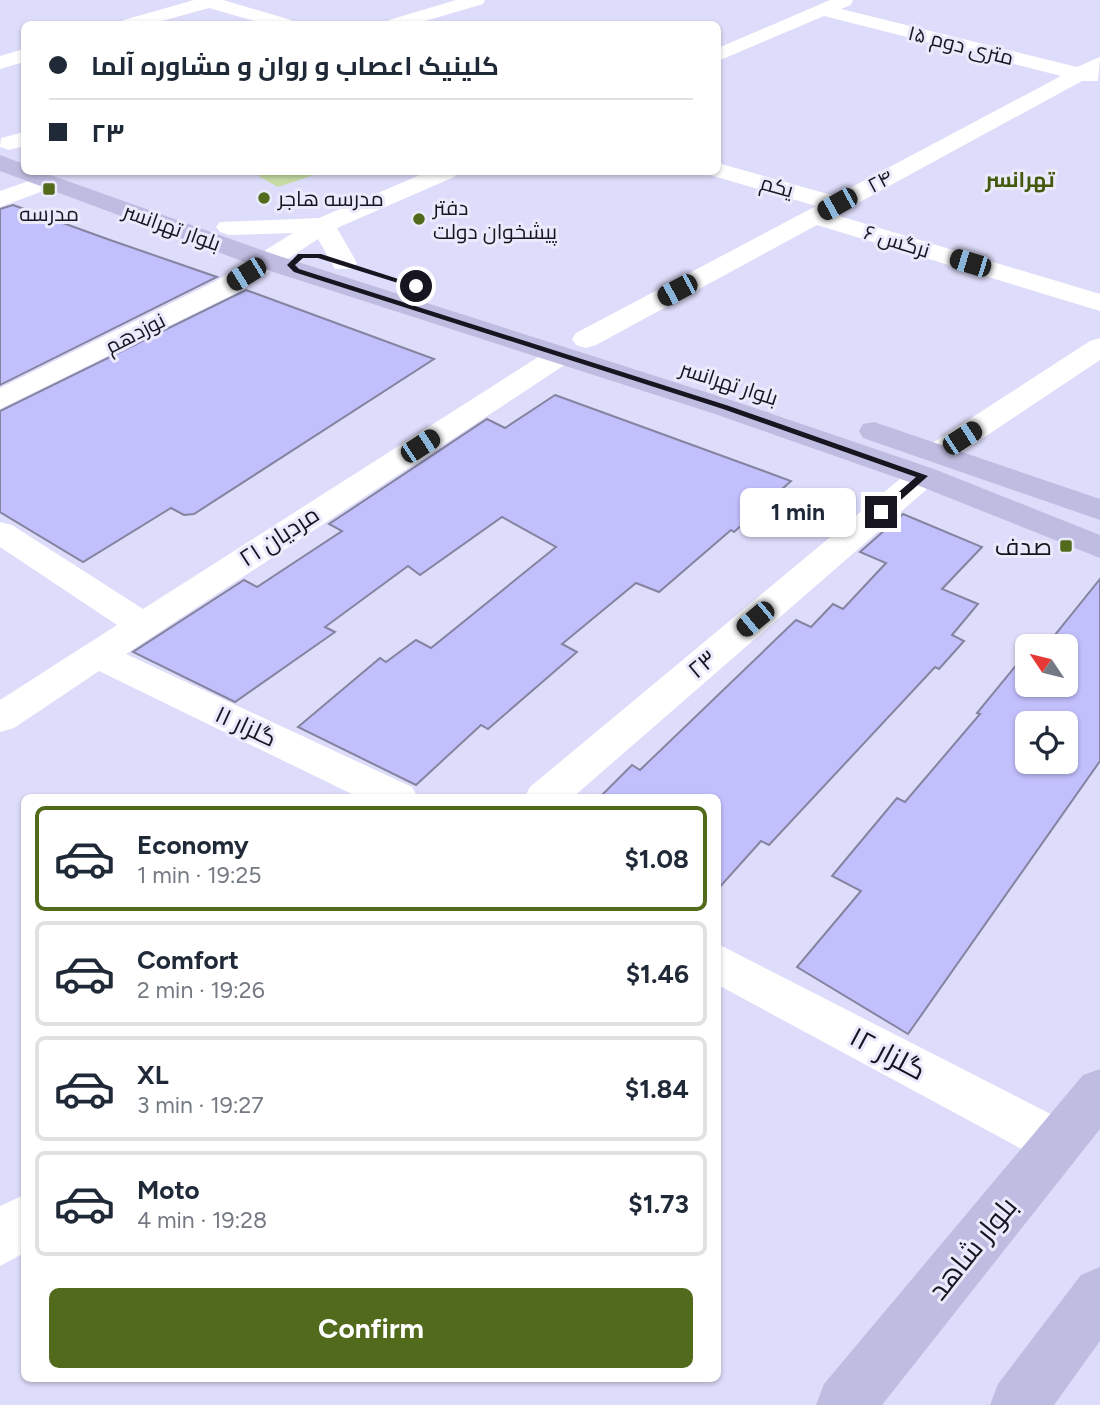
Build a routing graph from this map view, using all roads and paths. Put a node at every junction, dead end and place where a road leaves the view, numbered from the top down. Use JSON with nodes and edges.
{"nodes":[{"id":1,"x":476,"y":0,"type":"edge"},
{"id":2,"x":846,"y":0,"type":"edge"},
{"id":3,"x":206,"y":1,"type":"edge"},
{"id":4,"x":822,"y":10,"type":"junction"},
{"id":5,"x":141,"y":21,"type":"edge"},
{"id":6,"x":274,"y":21,"type":"edge"},
{"id":7,"x":406,"y":21,"type":"edge"},
{"id":8,"x":721,"y":54,"type":"edge"},
{"id":9,"x":21,"y":56,"type":"edge"},
{"id":10,"x":0,"y":62,"type":"edge"},
{"id":11,"x":1093,"y":72,"type":"edge"},
{"id":12,"x":721,"y":171,"type":"edge"},
{"id":13,"x":39,"y":175,"type":"edge"},
{"id":14,"x":85,"y":175,"type":"edge"},
{"id":15,"x":439,"y":175,"type":"edge"},
{"id":16,"x":46,"y":182,"type":"junction"},
{"id":17,"x":0,"y":200,"type":"edge"},
{"id":18,"x":826,"y":210,"type":"junction"},
{"id":19,"x":323,"y":225,"type":"junction"},
{"id":20,"x":279,"y":251,"type":"junction"},
{"id":21,"x":1100,"y":303,"type":"edge"},
{"id":22,"x":573,"y":347,"type":"junction"},
{"id":23,"x":1100,"y":347,"type":"edge"},
{"id":24,"x":0,"y":400,"type":"edge"},
{"id":25,"x":931,"y":464,"type":"junction"},
{"id":26,"x":1100,"y":510,"type":"edge"},
{"id":27,"x":0,"y":533,"type":"edge"},
{"id":28,"x":1100,"y":547,"type":"edge"},
{"id":29,"x":142,"y":625,"type":"junction"},
{"id":30,"x":95,"y":654,"type":"junction"},
{"id":31,"x":0,"y":718,"type":"edge"},
{"id":32,"x":389,"y":794,"type":"edge"},
{"id":33,"x":550,"y":794,"type":"edge"},
{"id":34,"x":721,"y":965,"type":"edge"},
{"id":35,"x":1100,"y":1091,"type":"edge"},
{"id":36,"x":1058,"y":1143,"type":"junction"},
{"id":37,"x":21,"y":1222,"type":"edge"},
{"id":38,"x":0,"y":1240,"type":"edge"},
{"id":39,"x":1100,"y":1294,"type":"edge"},
{"id":40,"x":845,"y":1405,"type":"edge"},
{"id":41,"x":1019,"y":1405,"type":"edge"}],
"edges":[{"from":1,"to":7,"type":"street"},
{"from":2,"to":4,"type":"street"},
{"from":3,"to":5,"type":"street"},
{"from":3,"to":6,"type":"street"},
{"from":4,"to":8,"type":"street"},
{"from":4,"to":11,"type":"street","name":"۱۵ متری دوم"},
{"from":9,"to":10,"type":"street"},
{"from":11,"to":18,"type":"street","name":"۲۴"},
{"from":12,"to":18,"type":"street","name":"یکم"},
{"from":13,"to":16,"type":"main road","name":"بلوار تهرانسر"},
{"from":14,"to":20,"type":"main road","name":"بلوار تهرانسر"},
{"from":15,"to":19,"type":"street"},
{"from":16,"to":17,"type":"street"},
{"from":16,"to":20,"type":"main road","name":"بلوار تهرانسر"},
{"from":18,"to":21,"type":"street","name":"نرگس ۶"},
{"from":18,"to":22,"type":"street","name":"۲۴"},
{"from":19,"to":20,"type":"street"},
{"from":19,"to":20,"type":"street"},
{"from":19,"to":20,"type":"street","name":"نوزدهم"},
{"from":20,"to":22,"type":"main road","name":"بلوار تهرانسر"},
{"from":20,"to":22,"type":"main road","name":"بلوار تهرانسر"},
{"from":20,"to":24,"type":"street","name":"نوزدهم"},
{"from":22,"to":25,"type":"main road","name":"بلوار تهرانسر"},
{"from":22,"to":29,"type":"street","name":"۲۱ مردیان"},
{"from":23,"to":25,"type":"street","name":"۲۳"},
{"from":25,"to":26,"type":"main road","name":"بلوار تهرانسر"},
{"from":25,"to":28,"type":"main road","name":"بلوار تهرانسر"},
{"from":25,"to":33,"type":"street","name":"۲۳"},
{"from":27,"to":29,"type":"street"},
{"from":29,"to":30,"type":"street","name":"۲۱ مردیان"},
{"from":30,"to":31,"type":"street","name":"۲۱ مردیان"},
{"from":30,"to":32,"type":"street","name":"گلزار ۱۱"},
{"from":34,"to":36,"type":"street","name":"گلزار ۱۲"},
{"from":35,"to":36,"type":"main road","name":"بلوار شاهد"},
{"from":36,"to":40,"type":"main road","name":"بلوار شاهد"},
{"from":37,"to":38,"type":"street"},
{"from":39,"to":41,"type":"main road"}]}
